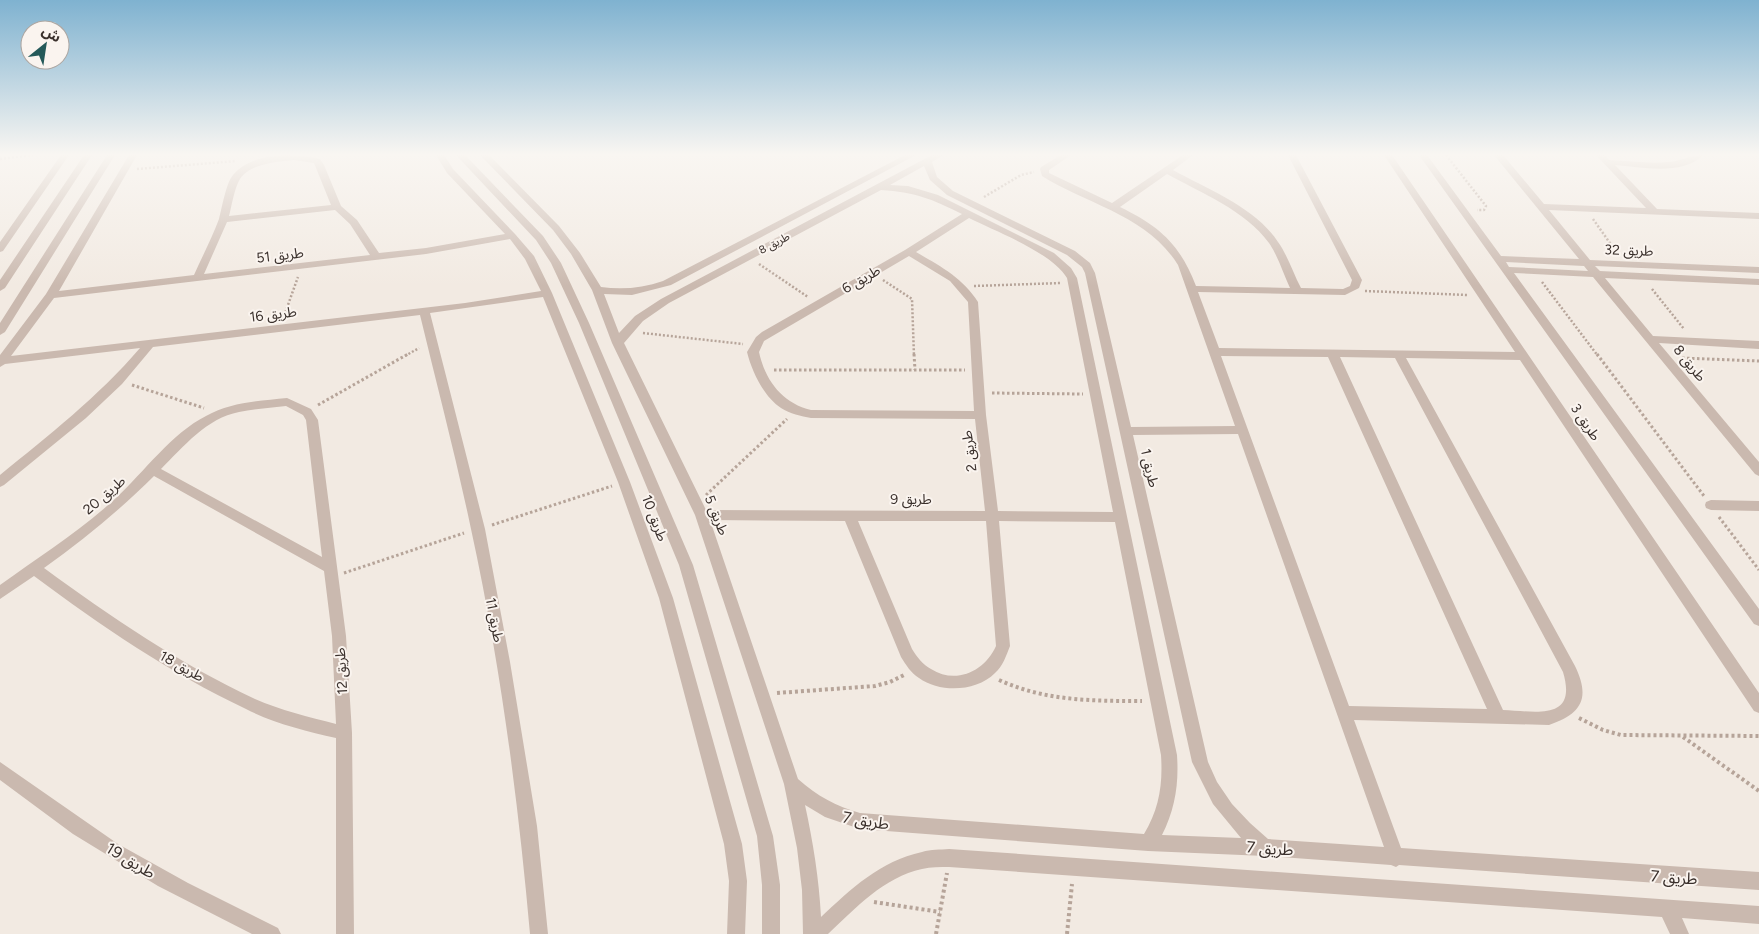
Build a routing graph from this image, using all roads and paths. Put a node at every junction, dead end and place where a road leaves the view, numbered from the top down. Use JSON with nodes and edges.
{"nodes":[{"id":1,"x":35,"y":199,"type":"edge"},
{"id":2,"x":59,"y":199,"type":"edge"},
{"id":3,"x":84,"y":199,"type":"edge"},
{"id":4,"x":107,"y":199,"type":"edge"},
{"id":5,"x":229,"y":199,"type":"edge"},
{"id":6,"x":334,"y":199,"type":"edge"},
{"id":7,"x":476,"y":199,"type":"edge"},
{"id":8,"x":502,"y":199,"type":"edge"},
{"id":9,"x":526,"y":199,"type":"edge"},
{"id":10,"x":829,"y":199,"type":"edge"},
{"id":11,"x":857,"y":199,"type":"edge"},
{"id":12,"x":941,"y":199,"type":"edge"},
{"id":13,"x":957,"y":199,"type":"edge"},
{"id":14,"x":987,"y":199,"type":"edge"},
{"id":15,"x":1095,"y":199,"type":"edge"},
{"id":16,"x":1125,"y":199,"type":"edge"},
{"id":17,"x":1216,"y":199,"type":"edge"},
{"id":18,"x":1315,"y":199,"type":"edge"},
{"id":19,"x":1417,"y":199,"type":"edge"},
{"id":20,"x":1454,"y":199,"type":"edge"},
{"id":21,"x":1479,"y":199,"type":"edge"},
{"id":22,"x":1535,"y":199,"type":"edge"},
{"id":23,"x":1642,"y":199,"type":"edge"},
{"id":24,"x":337,"y":207,"type":"junction"},
{"id":25,"x":1113,"y":207,"type":"junction"},
{"id":26,"x":1542,"y":207,"type":"junction"},
{"id":27,"x":971,"y":209,"type":"junction"},
{"id":28,"x":1585,"y":209,"type":"junction"},
{"id":29,"x":1463,"y":211,"type":"junction"},
{"id":30,"x":1655,"y":212,"type":"junction"},
{"id":31,"x":1759,"y":216,"type":"edge"},
{"id":32,"x":223,"y":220,"type":"junction"},
{"id":33,"x":549,"y":222,"type":"junction"},
{"id":34,"x":531,"y":227,"type":"junction"},
{"id":35,"x":14,"y":230,"type":"junction"},
{"id":36,"x":0,"y":235,"type":"edge"},
{"id":37,"x":512,"y":236,"type":"junction"},
{"id":38,"x":0,"y":249,"type":"edge"},
{"id":39,"x":909,"y":252,"type":"junction"},
{"id":40,"x":376,"y":256,"type":"junction"},
{"id":41,"x":748,"y":257,"type":"junction"},
{"id":42,"x":1498,"y":259,"type":"junction"},
{"id":43,"x":1588,"y":262,"type":"junction"},
{"id":44,"x":1626,"y":264,"type":"junction"},
{"id":45,"x":302,"y":266,"type":"junction"},
{"id":46,"x":1506,"y":270,"type":"junction"},
{"id":47,"x":1759,"y":270,"type":"edge"},
{"id":48,"x":1534,"y":272,"type":"junction"},
{"id":49,"x":872,"y":273,"type":"junction"},
{"id":50,"x":1599,"y":274,"type":"junction"},
{"id":51,"x":1642,"y":277,"type":"junction"},
{"id":52,"x":198,"y":279,"type":"junction"},
{"id":53,"x":1759,"y":282,"type":"edge"},
{"id":54,"x":1074,"y":283,"type":"junction"},
{"id":55,"x":962,"y":286,"type":"junction"},
{"id":56,"x":0,"y":288,"type":"edge"},
{"id":57,"x":1354,"y":288,"type":"junction"},
{"id":58,"x":1192,"y":289,"type":"junction"},
{"id":59,"x":597,"y":290,"type":"junction"},
{"id":60,"x":1297,"y":291,"type":"junction"},
{"id":61,"x":547,"y":293,"type":"junction"},
{"id":62,"x":51,"y":295,"type":"junction"},
{"id":63,"x":1483,"y":296,"type":"junction"},
{"id":64,"x":818,"y":304,"type":"junction"},
{"id":65,"x":424,"y":312,"type":"junction"},
{"id":66,"x":280,"y":328,"type":"junction"},
{"id":67,"x":0,"y":332,"type":"edge"},
{"id":68,"x":621,"y":337,"type":"junction"},
{"id":69,"x":1651,"y":339,"type":"junction"},
{"id":70,"x":431,"y":341,"type":"junction"},
{"id":71,"x":1693,"y":341,"type":"junction"},
{"id":72,"x":150,"y":343,"type":"junction"},
{"id":73,"x":1759,"y":345,"type":"edge"},
{"id":74,"x":756,"y":346,"type":"junction"},
{"id":75,"x":1215,"y":352,"type":"junction"},
{"id":76,"x":1332,"y":354,"type":"junction"},
{"id":77,"x":1399,"y":354,"type":"junction"},
{"id":78,"x":1524,"y":356,"type":"junction"},
{"id":79,"x":1667,"y":358,"type":"junction"},
{"id":80,"x":1759,"y":361,"type":"edge"},
{"id":81,"x":1,"y":362,"type":"edge"},
{"id":82,"x":759,"y":370,"type":"junction"},
{"id":83,"x":915,"y":370,"type":"junction"},
{"id":84,"x":978,"y":370,"type":"junction"},
{"id":85,"x":118,"y":381,"type":"junction"},
{"id":86,"x":979,"y":393,"type":"junction"},
{"id":87,"x":1096,"y":394,"type":"junction"},
{"id":88,"x":797,"y":411,"type":"junction"},
{"id":89,"x":307,"y":412,"type":"junction"},
{"id":90,"x":222,"y":413,"type":"junction"},
{"id":91,"x":980,"y":415,"type":"junction"},
{"id":92,"x":1244,"y":430,"type":"junction"},
{"id":93,"x":1127,"y":431,"type":"junction"},
{"id":94,"x":153,"y":470,"type":"junction"},
{"id":95,"x":1759,"y":471,"type":"edge"},
{"id":96,"x":0,"y":482,"type":"edge"},
{"id":97,"x":1710,"y":505,"type":"junction"},
{"id":98,"x":1759,"y":506,"type":"edge"},
{"id":99,"x":699,"y":509,"type":"junction"},
{"id":100,"x":849,"y":515,"type":"junction"},
{"id":101,"x":992,"y":516,"type":"junction"},
{"id":102,"x":1121,"y":517,"type":"junction"},
{"id":103,"x":330,"y":568,"type":"junction"},
{"id":104,"x":35,"y":569,"type":"junction"},
{"id":105,"x":1759,"y":570,"type":"edge"},
{"id":106,"x":0,"y":593,"type":"edge"},
{"id":107,"x":1759,"y":620,"type":"edge"},
{"id":108,"x":916,"y":667,"type":"junction"},
{"id":109,"x":986,"y":673,"type":"junction"},
{"id":110,"x":762,"y":694,"type":"junction"},
{"id":111,"x":1158,"y":702,"type":"junction"},
{"id":112,"x":1759,"y":706,"type":"edge"},
{"id":113,"x":1568,"y":710,"type":"junction"},
{"id":114,"x":1344,"y":713,"type":"junction"},
{"id":115,"x":1499,"y":718,"type":"junction"},
{"id":116,"x":344,"y":733,"type":"junction"},
{"id":117,"x":1682,"y":736,"type":"junction"},
{"id":118,"x":1759,"y":736,"type":"edge"},
{"id":119,"x":0,"y":770,"type":"edge"},
{"id":120,"x":792,"y":784,"type":"junction"},
{"id":121,"x":1759,"y":791,"type":"edge"},
{"id":122,"x":1148,"y":843,"type":"junction"},
{"id":123,"x":1265,"y":848,"type":"junction"},
{"id":124,"x":949,"y":858,"type":"junction"},
{"id":125,"x":1396,"y":858,"type":"junction"},
{"id":126,"x":1074,"y":866,"type":"junction"},
{"id":127,"x":1759,"y":881,"type":"edge"},
{"id":128,"x":854,"y":899,"type":"junction"},
{"id":129,"x":1667,"y":908,"type":"junction"},
{"id":130,"x":940,"y":912,"type":"junction"},
{"id":131,"x":1759,"y":915,"type":"edge"},
{"id":132,"x":272,"y":934,"type":"edge"},
{"id":133,"x":345,"y":934,"type":"edge"},
{"id":134,"x":539,"y":934,"type":"edge"},
{"id":135,"x":736,"y":934,"type":"edge"},
{"id":136,"x":771,"y":934,"type":"edge"},
{"id":137,"x":814,"y":934,"type":"edge"},
{"id":138,"x":936,"y":934,"type":"edge"},
{"id":139,"x":1067,"y":934,"type":"edge"},
{"id":140,"x":1680,"y":934,"type":"edge"}],
"edges":[{"from":1,"to":35,"type":"street"},
{"from":2,"to":56,"type":"street"},
{"from":3,"to":67,"type":"street"},
{"from":4,"to":62,"type":"street"},
{"from":5,"to":32,"type":"street"},
{"from":6,"to":24,"type":"street"},
{"from":7,"to":37,"type":"street","name":"طريق 10"},
{"from":8,"to":34,"type":"street"},
{"from":9,"to":33,"type":"street","name":"طريق 5"},
{"from":10,"to":59,"type":"street","name":"طريق 8"},
{"from":11,"to":41,"type":"street","name":"طريق 8"},
{"from":12,"to":27,"type":"street","name":"طريق 1"},
{"from":13,"to":27,"type":"street","name":"طريق 1"},
{"from":14,"to":27,"type":"path"},
{"from":15,"to":25,"type":"street"},
{"from":16,"to":25,"type":"street"},
{"from":17,"to":60,"type":"street"},
{"from":18,"to":57,"type":"street"},
{"from":19,"to":63,"type":"street","name":"طريق 3"},
{"from":20,"to":29,"type":"street","name":"طريق 3"},
{"from":21,"to":29,"type":"path"},
{"from":22,"to":26,"type":"street","name":"طريق 8"},
{"from":23,"to":30,"type":"street"},
{"from":24,"to":32,"type":"street"},
{"from":24,"to":40,"type":"street"},
{"from":25,"to":58,"type":"street"},
{"from":26,"to":28,"type":"street"},
{"from":26,"to":43,"type":"street","name":"طريق 8"},
{"from":27,"to":39,"type":"street","name":"طريق 6"},
{"from":27,"to":54,"type":"street","name":"طريق 1"},
{"from":27,"to":93,"type":"street","name":"طريق 1"},
{"from":28,"to":30,"type":"street"},
{"from":28,"to":44,"type":"path"},
{"from":29,"to":42,"type":"street","name":"طريق 3"},
{"from":30,"to":31,"type":"street"},
{"from":32,"to":52,"type":"street"},
{"from":33,"to":34,"type":"street"},
{"from":33,"to":59,"type":"street","name":"طريق 5"},
{"from":34,"to":136,"type":"street"},
{"from":35,"to":36,"type":"street"},
{"from":35,"to":38,"type":"street"},
{"from":37,"to":40,"type":"street","name":"طريق 51"},
{"from":37,"to":61,"type":"street","name":"طريق 10"},
{"from":39,"to":49,"type":"street","name":"طريق 6"},
{"from":39,"to":55,"type":"street","name":"طريق 2"},
{"from":40,"to":45,"type":"street","name":"طريق 51"},
{"from":41,"to":64,"type":"path"},
{"from":41,"to":68,"type":"street","name":"طريق 8"},
{"from":42,"to":43,"type":"street","name":"طريق 32"},
{"from":42,"to":46,"type":"street","name":"طريق 3"},
{"from":43,"to":44,"type":"street","name":"طريق 32"},
{"from":43,"to":50,"type":"street","name":"طريق 8"},
{"from":44,"to":47,"type":"street","name":"طريق 32"},
{"from":45,"to":52,"type":"street","name":"طريق 51"},
{"from":45,"to":66,"type":"path"},
{"from":46,"to":48,"type":"street","name":"طريق 32"},
{"from":46,"to":107,"type":"street","name":"طريق 3"},
{"from":48,"to":50,"type":"street","name":"طريق 32"},
{"from":48,"to":97,"type":"path"},
{"from":49,"to":64,"type":"street","name":"طريق 6"},
{"from":49,"to":83,"type":"path"},
{"from":50,"to":51,"type":"street","name":"طريق 32"},
{"from":50,"to":69,"type":"street","name":"طريق 8"},
{"from":51,"to":53,"type":"street","name":"طريق 32"},
{"from":51,"to":71,"type":"path"},
{"from":52,"to":62,"type":"street","name":"طريق 51"},
{"from":54,"to":55,"type":"path"},
{"from":54,"to":87,"type":"street","name":"طريق 1"},
{"from":55,"to":84,"type":"street","name":"طريق 2"},
{"from":57,"to":60,"type":"street"},
{"from":57,"to":63,"type":"path"},
{"from":58,"to":60,"type":"street"},
{"from":58,"to":75,"type":"street"},
{"from":59,"to":68,"type":"street","name":"طريق 5"},
{"from":61,"to":65,"type":"street","name":"طريق 16"},
{"from":61,"to":135,"type":"street","name":"طريق 10"},
{"from":62,"to":81,"type":"street"},
{"from":63,"to":78,"type":"street","name":"طريق 3"},
{"from":64,"to":74,"type":"street","name":"طريق 6"},
{"from":65,"to":66,"type":"street","name":"طريق 16"},
{"from":65,"to":70,"type":"street","name":"طريق 11"},
{"from":66,"to":72,"type":"street","name":"طريق 16"},
{"from":68,"to":74,"type":"path"},
{"from":68,"to":99,"type":"street","name":"طريق 5"},
{"from":69,"to":71,"type":"street"},
{"from":69,"to":79,"type":"street","name":"طريق 8"},
{"from":70,"to":89,"type":"path"},
{"from":70,"to":134,"type":"street","name":"طريق 11"},
{"from":71,"to":73,"type":"street"},
{"from":72,"to":81,"type":"street","name":"طريق 16"},
{"from":72,"to":85,"type":"street"},
{"from":74,"to":82,"type":"street"},
{"from":75,"to":76,"type":"street"},
{"from":75,"to":92,"type":"street"},
{"from":76,"to":77,"type":"street"},
{"from":76,"to":115,"type":"street"},
{"from":77,"to":78,"type":"street"},
{"from":77,"to":113,"type":"street"},
{"from":78,"to":112,"type":"street","name":"طريق 3"},
{"from":79,"to":80,"type":"path"},
{"from":79,"to":95,"type":"street","name":"طريق 8"},
{"from":82,"to":83,"type":"path"},
{"from":82,"to":88,"type":"street"},
{"from":83,"to":84,"type":"path"},
{"from":84,"to":86,"type":"street","name":"طريق 2"},
{"from":85,"to":90,"type":"path"},
{"from":85,"to":96,"type":"street"},
{"from":86,"to":87,"type":"path"},
{"from":86,"to":91,"type":"street","name":"طريق 2"},
{"from":87,"to":102,"type":"street","name":"طريق 1"},
{"from":88,"to":91,"type":"street"},
{"from":88,"to":99,"type":"path"},
{"from":89,"to":90,"type":"street","name":"طريق 20"},
{"from":89,"to":103,"type":"street","name":"طريق 12"},
{"from":90,"to":94,"type":"street","name":"طريق 20"},
{"from":91,"to":101,"type":"street","name":"طريق 2"},
{"from":92,"to":93,"type":"street"},
{"from":92,"to":114,"type":"street"},
{"from":93,"to":123,"type":"street","name":"طريق 1"},
{"from":94,"to":103,"type":"street"},
{"from":94,"to":104,"type":"street","name":"طريق 20"},
{"from":97,"to":98,"type":"street"},
{"from":97,"to":105,"type":"path"},
{"from":99,"to":100,"type":"street","name":"طريق 9"},
{"from":99,"to":110,"type":"street","name":"طريق 5"},
{"from":100,"to":101,"type":"street","name":"طريق 9"},
{"from":100,"to":108,"type":"street"},
{"from":101,"to":102,"type":"street","name":"طريق 9"},
{"from":101,"to":109,"type":"street","name":"طريق 2"},
{"from":102,"to":111,"type":"street","name":"طريق 1"},
{"from":103,"to":116,"type":"street","name":"طريق 12"},
{"from":104,"to":106,"type":"street","name":"طريق 20"},
{"from":104,"to":116,"type":"street","name":"طريق 18"},
{"from":108,"to":109,"type":"street"},
{"from":108,"to":110,"type":"path"},
{"from":109,"to":111,"type":"path"},
{"from":110,"to":120,"type":"street","name":"طريق 5"},
{"from":111,"to":122,"type":"street","name":"طريق 1"},
{"from":113,"to":115,"type":"street"},
{"from":113,"to":117,"type":"path"},
{"from":114,"to":115,"type":"street"},
{"from":114,"to":125,"type":"street"},
{"from":116,"to":133,"type":"street","name":"طريق 12"},
{"from":117,"to":118,"type":"path"},
{"from":117,"to":121,"type":"path"},
{"from":119,"to":132,"type":"street","name":"طريق 19"},
{"from":120,"to":122,"type":"street","name":"طريق 7"},
{"from":120,"to":137,"type":"street","name":"طريق 5"},
{"from":122,"to":123,"type":"street","name":"طريق 7"},
{"from":123,"to":125,"type":"street","name":"طريق 7"},
{"from":124,"to":126,"type":"street"},
{"from":124,"to":128,"type":"street"},
{"from":124,"to":130,"type":"path"},
{"from":125,"to":127,"type":"street","name":"طريق 7"},
{"from":126,"to":129,"type":"street"},
{"from":126,"to":139,"type":"path"},
{"from":128,"to":130,"type":"path"},
{"from":128,"to":137,"type":"street"},
{"from":129,"to":131,"type":"street"},
{"from":129,"to":140,"type":"street"},
{"from":130,"to":138,"type":"path"}]}
